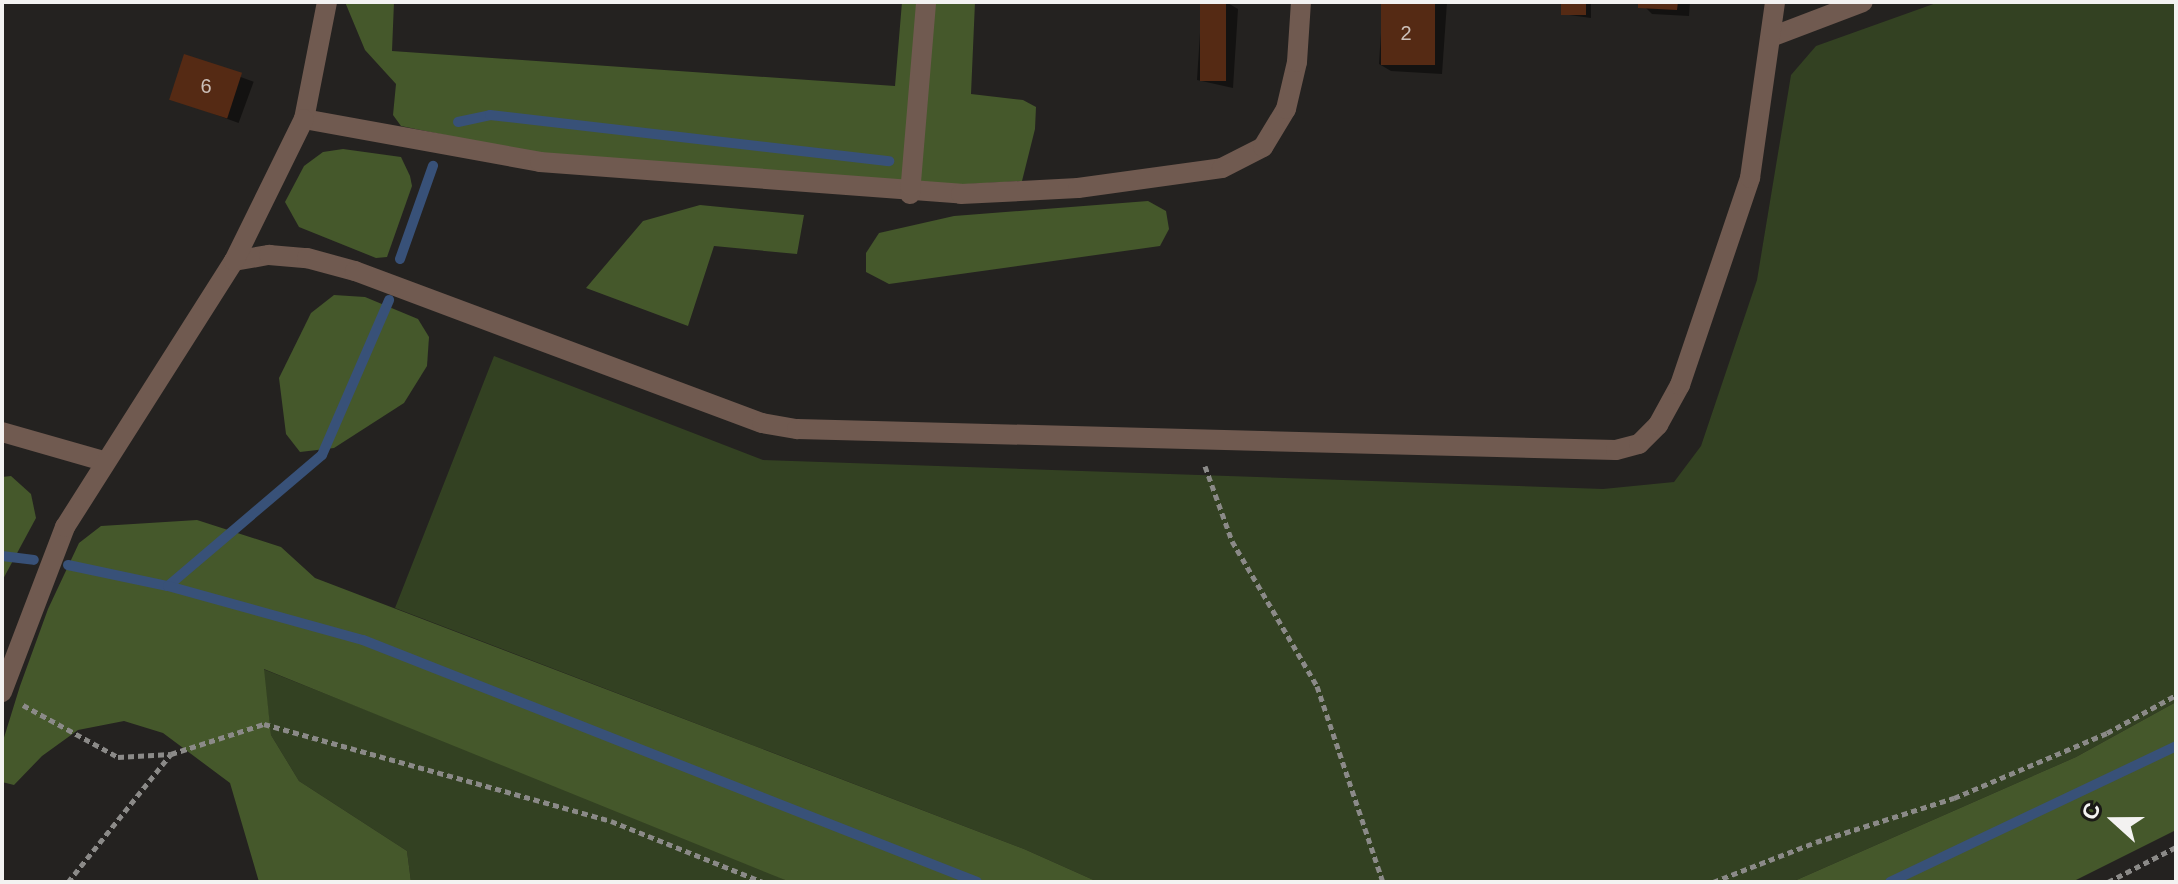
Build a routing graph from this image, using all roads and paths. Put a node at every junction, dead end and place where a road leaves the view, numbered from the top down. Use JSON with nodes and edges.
{"nodes":[{"id":1,"x":327,"y":2,"type":"edge"},
{"id":2,"x":926,"y":2,"type":"edge"},
{"id":3,"x":1301,"y":2,"type":"edge"},
{"id":4,"x":1775,"y":2,"type":"edge"},
{"id":5,"x":1863,"y":2,"type":"edge"},
{"id":6,"x":1771,"y":37,"type":"junction"},
{"id":7,"x":304,"y":119,"type":"junction"},
{"id":8,"x":910,"y":194,"type":"junction"},
{"id":9,"x":234,"y":261,"type":"junction"},
{"id":10,"x":2,"y":432,"type":"edge"},
{"id":11,"x":1197,"y":440,"type":"junction"},
{"id":12,"x":103,"y":461,"type":"junction"},
{"id":13,"x":2176,"y":695,"type":"edge"},
{"id":14,"x":8,"y":696,"type":"edge"},
{"id":15,"x":171,"y":754,"type":"junction"},
{"id":16,"x":2176,"y":847,"type":"edge"},
{"id":17,"x":68,"y":882,"type":"edge"},
{"id":18,"x":763,"y":882,"type":"edge"},
{"id":19,"x":1383,"y":882,"type":"edge"},
{"id":20,"x":1713,"y":882,"type":"edge"},
{"id":21,"x":2108,"y":882,"type":"edge"}],
"edges":[{"from":1,"to":7,"type":"street"},
{"from":2,"to":8,"type":"street"},
{"from":3,"to":8,"type":"street"},
{"from":4,"to":6,"type":"street"},
{"from":5,"to":6,"type":"street"},
{"from":6,"to":11,"type":"street"},
{"from":7,"to":8,"type":"street"},
{"from":7,"to":9,"type":"street"},
{"from":9,"to":11,"type":"street"},
{"from":9,"to":12,"type":"street"},
{"from":10,"to":12,"type":"street"},
{"from":11,"to":19,"type":"path"},
{"from":12,"to":14,"type":"street"},
{"from":13,"to":20,"type":"path"},
{"from":14,"to":15,"type":"path"},
{"from":15,"to":17,"type":"path"},
{"from":15,"to":18,"type":"path"},
{"from":16,"to":21,"type":"path"}]}
